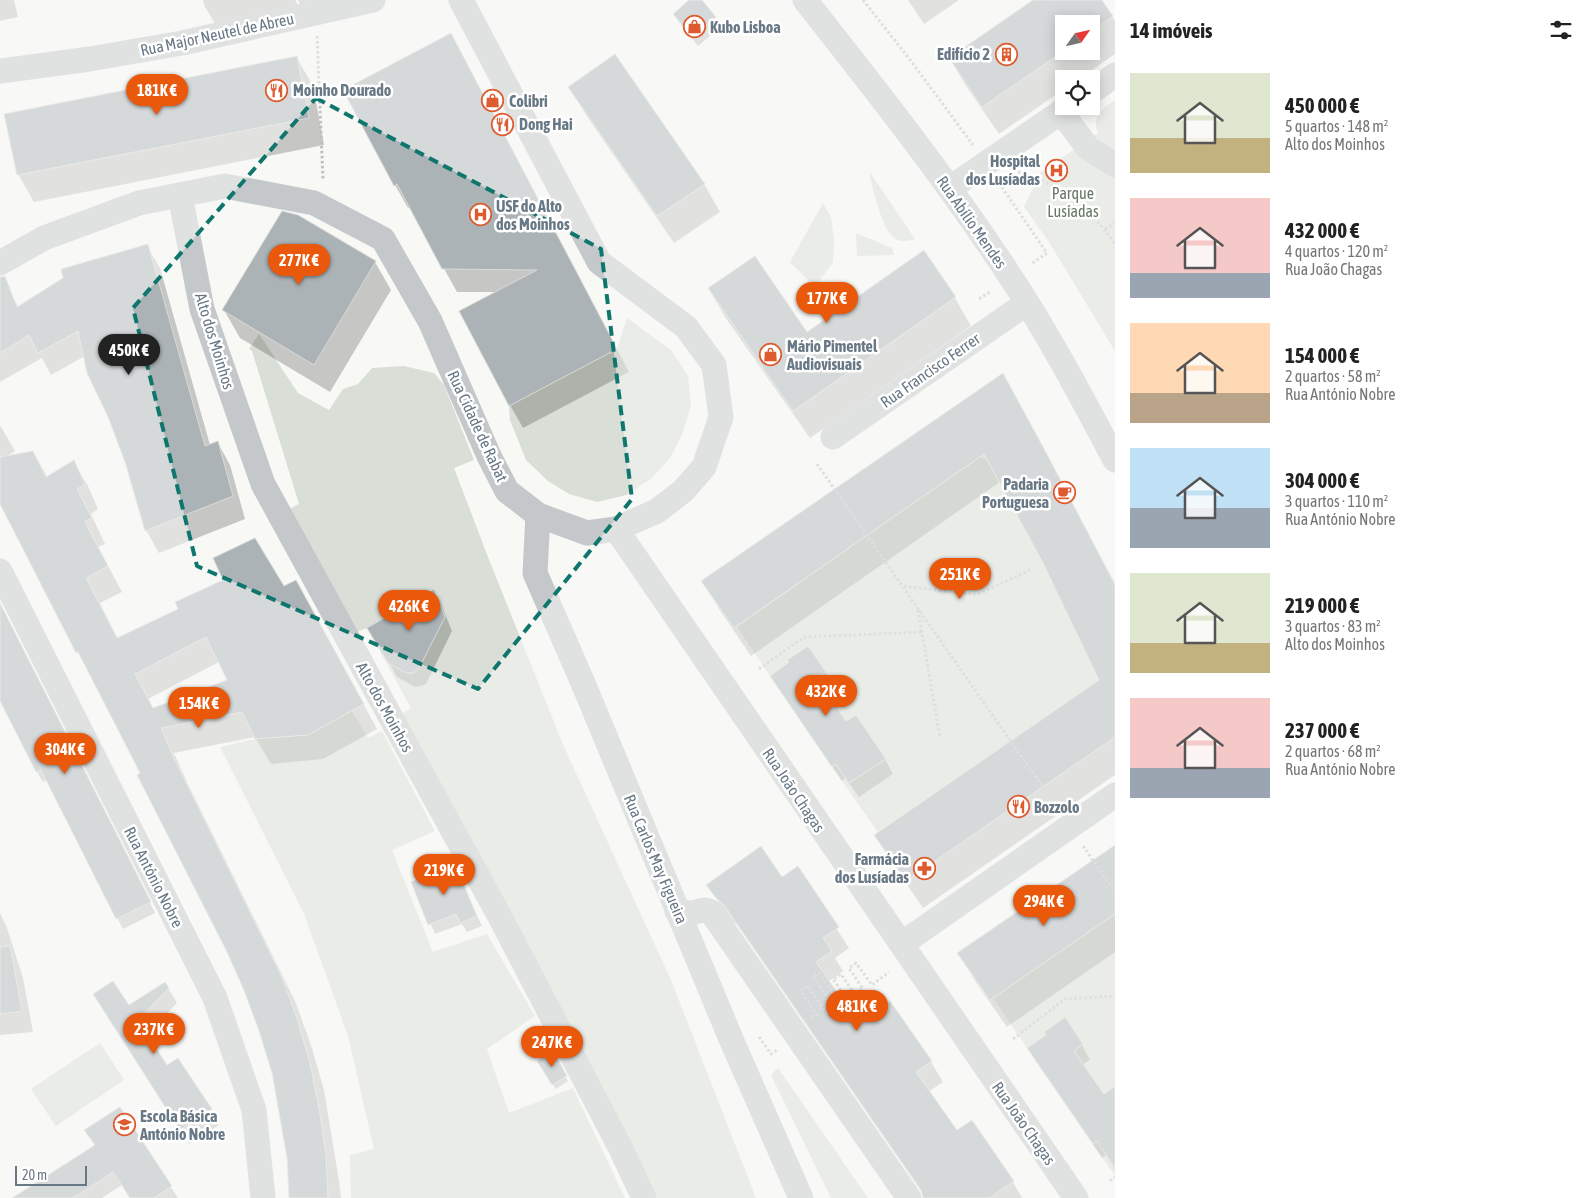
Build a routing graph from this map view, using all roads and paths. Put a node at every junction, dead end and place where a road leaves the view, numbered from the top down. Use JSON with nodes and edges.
{"nodes":[{"id":1,"x":374,"y":0,"type":"edge"},
{"id":2,"x":460,"y":0,"type":"edge"},
{"id":3,"x":805,"y":0,"type":"edge"},
{"id":4,"x":863,"y":0,"type":"edge"},
{"id":5,"x":316,"y":13,"type":"junction"},
{"id":6,"x":0,"y":71,"type":"edge"},
{"id":7,"x":1115,"y":75,"type":"edge"},
{"id":8,"x":1100,"y":86,"type":"edge"},
{"id":9,"x":1057,"y":115,"type":"edge"},
{"id":10,"x":1069,"y":115,"type":"edge"},
{"id":11,"x":986,"y":164,"type":"junction"},
{"id":12,"x":1115,"y":165,"type":"edge"},
{"id":13,"x":950,"y":188,"type":"junction"},
{"id":14,"x":180,"y":195,"type":"junction"},
{"id":15,"x":324,"y":208,"type":"junction"},
{"id":16,"x":1115,"y":223,"type":"edge"},
{"id":17,"x":1104,"y":229,"type":"junction"},
{"id":18,"x":1115,"y":244,"type":"edge"},
{"id":19,"x":0,"y":263,"type":"edge"},
{"id":20,"x":1027,"y":303,"type":"junction"},
{"id":21,"x":834,"y":437,"type":"dead end"},
{"id":22,"x":1115,"y":460,"type":"edge"},
{"id":23,"x":818,"y":464,"type":"dead end"},
{"id":24,"x":538,"y":515,"type":"junction"},
{"id":25,"x":616,"y":529,"type":"junction"},
{"id":26,"x":1032,"y":569,"type":"dead end"},
{"id":27,"x":0,"y":571,"type":"edge"},
{"id":28,"x":903,"y":586,"type":"junction"},
{"id":29,"x":917,"y":607,"type":"junction"},
{"id":30,"x":922,"y":632,"type":"junction"},
{"id":31,"x":758,"y":669,"type":"dead end"},
{"id":32,"x":940,"y":737,"type":"dead end"},
{"id":33,"x":1115,"y":795,"type":"edge"},
{"id":34,"x":1070,"y":827,"type":"junction"},
{"id":35,"x":1115,"y":892,"type":"edge"},
{"id":36,"x":677,"y":911,"type":"junction"},
{"id":37,"x":913,"y":936,"type":"dead end"},
{"id":38,"x":885,"y":965,"type":"dead end"},
{"id":39,"x":1115,"y":996,"type":"edge"},
{"id":40,"x":810,"y":1020,"type":"dead end"},
{"id":41,"x":731,"y":1039,"type":"junction"},
{"id":42,"x":1013,"y":1039,"type":"dead end"},
{"id":43,"x":779,"y":1048,"type":"dead end"},
{"id":44,"x":1115,"y":1177,"type":"edge"},
{"id":45,"x":1110,"y":1181,"type":"dead end"},
{"id":46,"x":263,"y":1198,"type":"edge"},
{"id":47,"x":644,"y":1198,"type":"edge"},
{"id":48,"x":802,"y":1198,"type":"edge"},
{"id":49,"x":909,"y":1198,"type":"edge"},
{"id":50,"x":1076,"y":1198,"type":"edge"}],
"edges":[{"from":1,"to":5,"type":"street","name":"Rua Major Neutel de Abreu"},
{"from":2,"to":25,"type":"street","name":"Rua Cidade de Rabat"},
{"from":3,"to":13,"type":"street","name":"Rua Abílio Mendes"},
{"from":4,"to":11,"type":"path"},
{"from":5,"to":6,"type":"street","name":"Rua Major Neutel de Abreu"},
{"from":5,"to":15,"type":"path"},
{"from":7,"to":8,"type":"street"},
{"from":9,"to":11,"type":"street"},
{"from":10,"to":12,"type":"street"},
{"from":11,"to":13,"type":"street"},
{"from":11,"to":17,"type":"path"},
{"from":13,"to":20,"type":"street","name":"Rua Abílio Mendes"},
{"from":14,"to":15,"type":"street","name":"Rua Cidade de Rabat"},
{"from":14,"to":19,"type":"street","name":"Rua Cidade de Rabat"},
{"from":14,"to":47,"type":"street","name":"Alto dos Moinhos"},
{"from":15,"to":24,"type":"street","name":"Rua Cidade de Rabat"},
{"from":16,"to":17,"type":"path"},
{"from":17,"to":18,"type":"path"},
{"from":20,"to":21,"type":"street","name":"Rua Francisco Ferrer"},
{"from":20,"to":22,"type":"street","name":"Rua Abílio Mendes"},
{"from":23,"to":28,"type":"path"},
{"from":24,"to":25,"type":"street","name":"Rua Cidade de Rabat"},
{"from":24,"to":36,"type":"street","name":"Rua Carlos May Figueira"},
{"from":25,"to":50,"type":"street","name":"Rua João Chagas"},
{"from":26,"to":28,"type":"path"},
{"from":27,"to":46,"type":"street","name":"Rua António Nobre"},
{"from":28,"to":29,"type":"path"},
{"from":29,"to":30,"type":"path"},
{"from":29,"to":34,"type":"path"},
{"from":30,"to":31,"type":"path"},
{"from":30,"to":32,"type":"path"},
{"from":33,"to":34,"type":"street"},
{"from":34,"to":35,"type":"path"},
{"from":34,"to":37,"type":"street"},
{"from":36,"to":41,"type":"street","name":"Rua Carlos May Figueira"},
{"from":36,"to":49,"type":"street"},
{"from":38,"to":40,"type":"path"},
{"from":39,"to":42,"type":"path"},
{"from":41,"to":43,"type":"path"},
{"from":41,"to":48,"type":"street","name":"Rua Carlos May Figueira"},
{"from":44,"to":45,"type":"path"}]}
